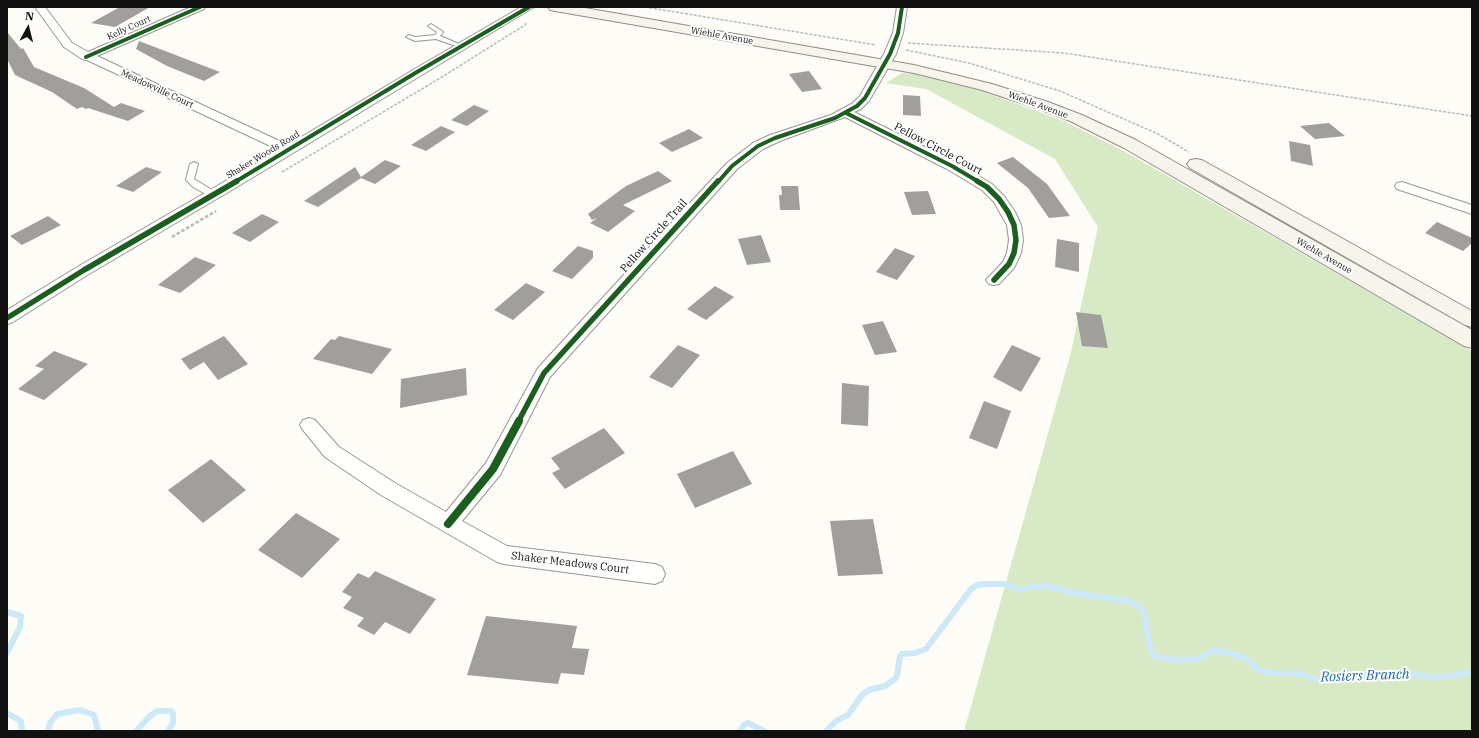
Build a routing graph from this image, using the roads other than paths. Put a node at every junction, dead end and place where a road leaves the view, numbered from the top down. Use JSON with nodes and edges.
{"nodes":[{"id":1,"x":40,"y":7,"type":"edge"},
{"id":2,"x":200,"y":7,"type":"edge"},
{"id":3,"x":555,"y":7,"type":"edge"},
{"id":4,"x":614,"y":7,"type":"edge"},
{"id":5,"x":902,"y":7,"type":"edge"},
{"id":6,"x":528,"y":13,"type":"edge"},
{"id":7,"x":431,"y":26,"type":"dead end"},
{"id":8,"x":409,"y":37,"type":"dead end"},
{"id":9,"x":437,"y":37,"type":"junction"},
{"id":10,"x":461,"y":46,"type":"junction"},
{"id":11,"x":884,"y":54,"type":"junction"},
{"id":12,"x":86,"y":57,"type":"junction"},
{"id":13,"x":846,"y":113,"type":"junction"},
{"id":14,"x":290,"y":150,"type":"junction"},
{"id":15,"x":194,"y":164,"type":"dead end"},
{"id":16,"x":1402,"y":186,"type":"dead end"},
{"id":17,"x":214,"y":195,"type":"junction"},
{"id":18,"x":1472,"y":210,"type":"edge"},
{"id":19,"x":994,"y":280,"type":"dead end"},
{"id":20,"x":7,"y":318,"type":"edge"},
{"id":21,"x":1472,"y":320,"type":"edge"},
{"id":22,"x":1472,"y":340,"type":"edge"},
{"id":23,"x":309,"y":425,"type":"dead end"},
{"id":24,"x":448,"y":524,"type":"junction"},
{"id":25,"x":655,"y":574,"type":"dead end"}],
"edges":[{"from":1,"to":12,"type":"street","name":"Meadowville Court"},
{"from":2,"to":12,"type":"street","name":"Kelly Court"},
{"from":3,"to":11,"type":"main road","name":"Wiehle Avenue"},
{"from":4,"to":11,"type":"main road","name":"Wiehle Avenue"},
{"from":5,"to":11,"type":"street","name":"Pellow Circle Trail"},
{"from":6,"to":10,"type":"street","name":"Shaker Woods Road"},
{"from":7,"to":9,"type":"lane"},
{"from":8,"to":9,"type":"lane"},
{"from":9,"to":10,"type":"lane"},
{"from":10,"to":14,"type":"street","name":"Shaker Woods Road"},
{"from":11,"to":13,"type":"street","name":"Pellow Circle Trail"},
{"from":11,"to":21,"type":"main road","name":"Wiehle Avenue"},
{"from":11,"to":22,"type":"main road","name":"Wiehle Avenue"},
{"from":12,"to":14,"type":"street","name":"Meadowville Court"},
{"from":13,"to":19,"type":"street","name":"Pellow Circle Court"},
{"from":13,"to":24,"type":"street","name":"Pellow Circle Trail"},
{"from":14,"to":17,"type":"street","name":"Shaker Woods Road"},
{"from":15,"to":17,"type":"lane"},
{"from":16,"to":18,"type":"street"},
{"from":17,"to":20,"type":"street","name":"Shaker Woods Road"},
{"from":23,"to":24,"type":"street","name":"Shaker Meadows Court"},
{"from":24,"to":25,"type":"street","name":"Shaker Meadows Court"}]}
